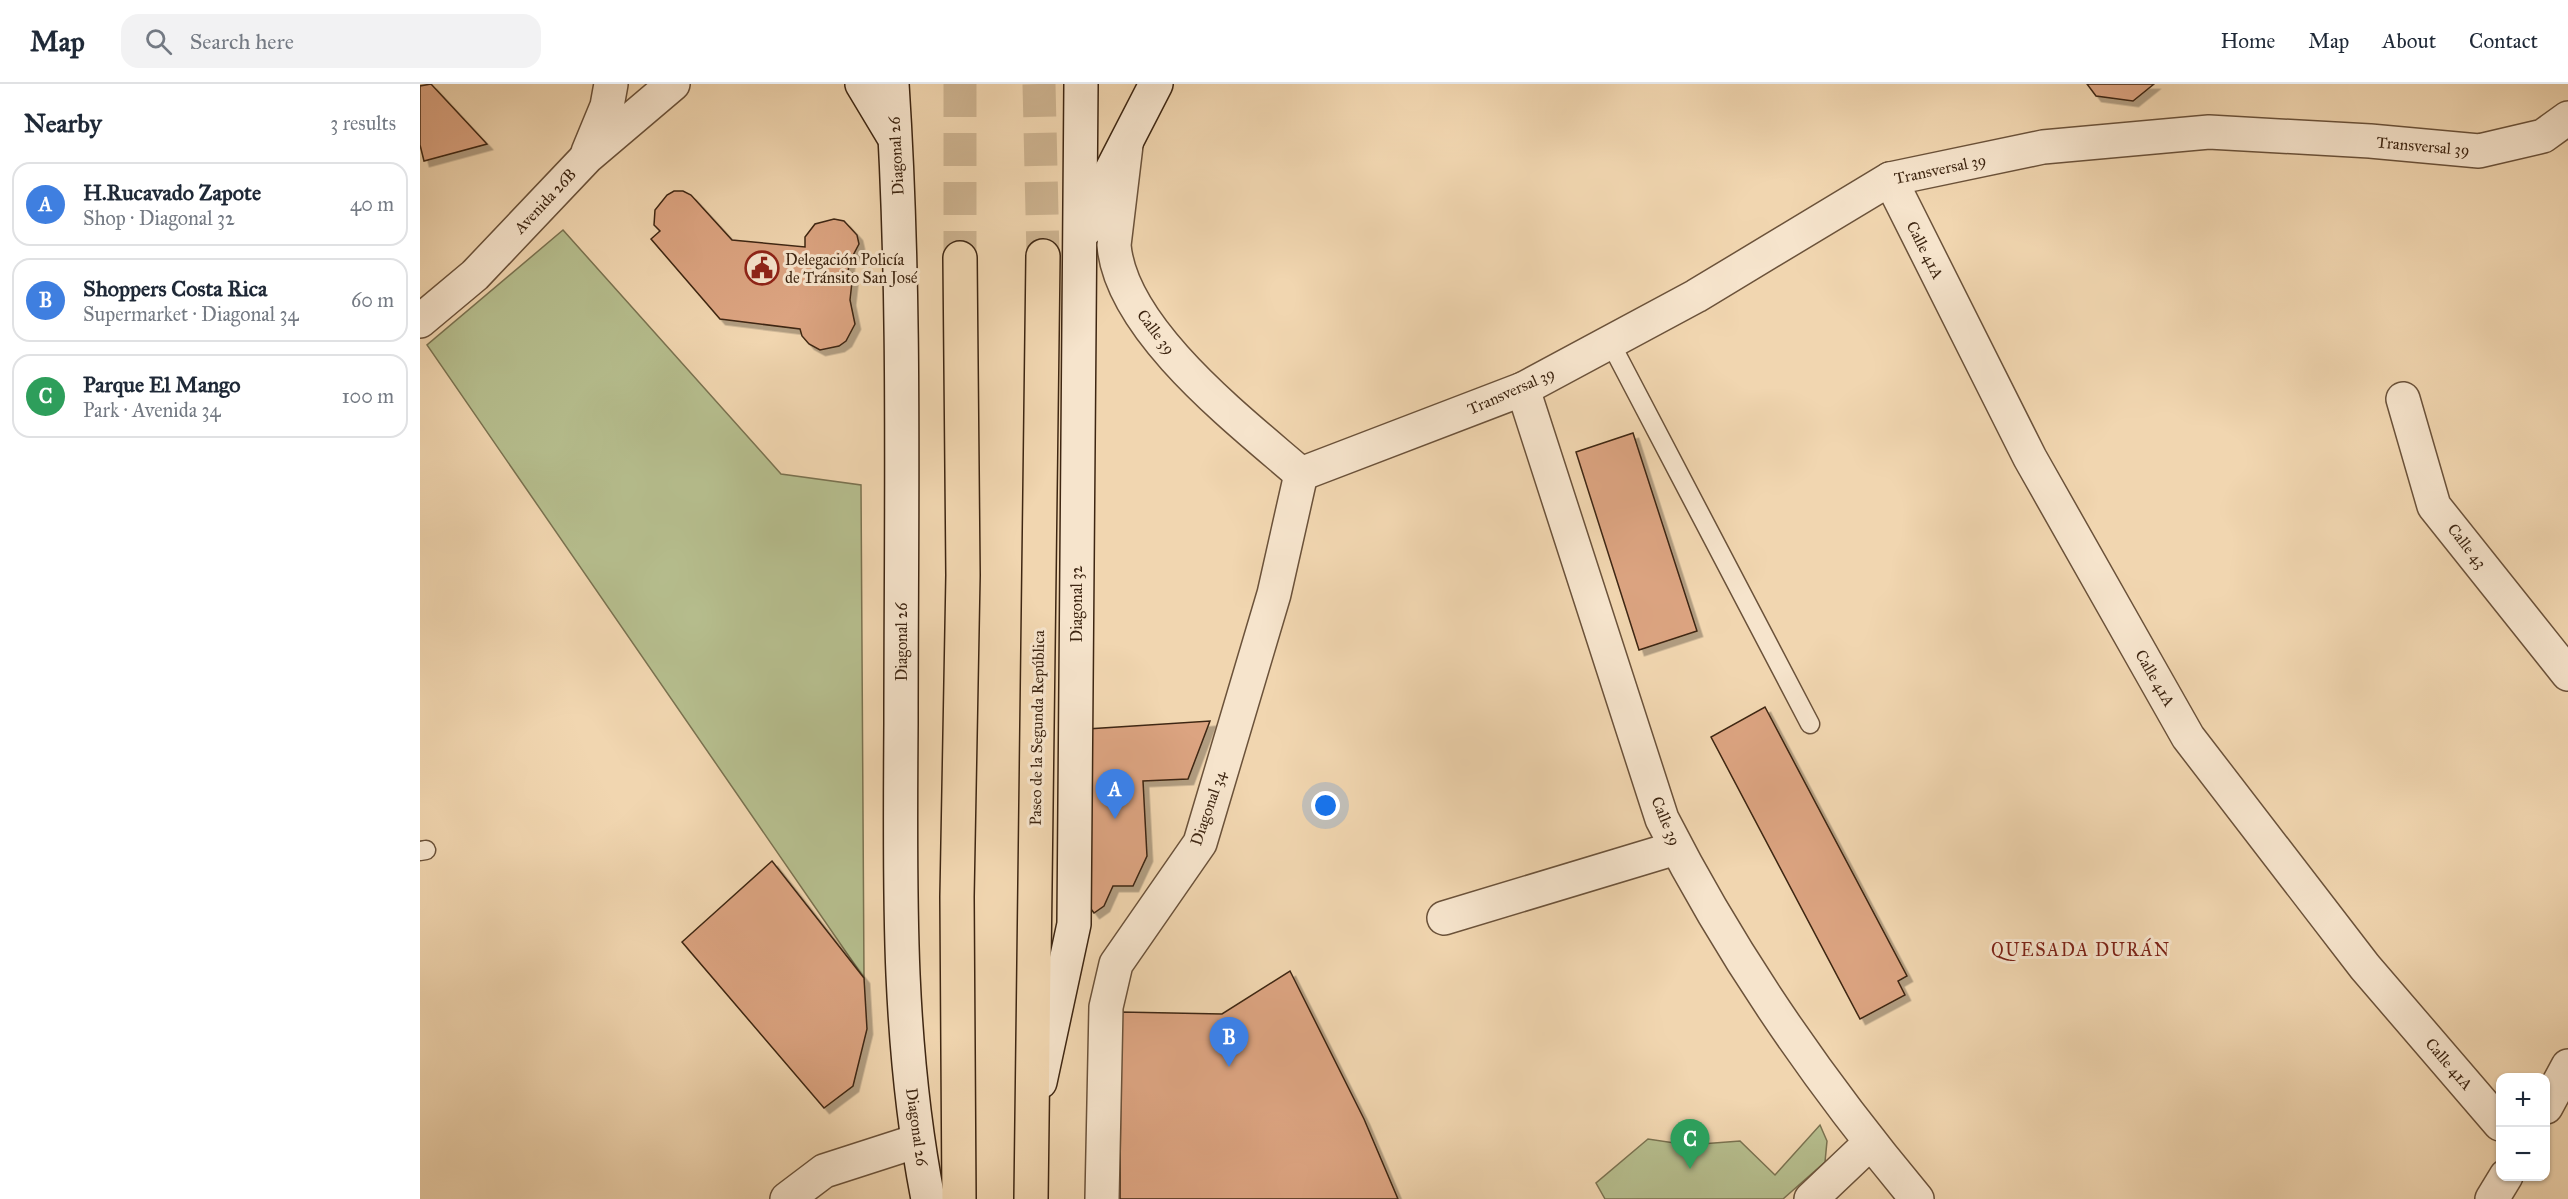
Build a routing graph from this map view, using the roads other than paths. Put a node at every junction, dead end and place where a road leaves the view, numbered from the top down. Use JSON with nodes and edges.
{"nodes":[{"id":1,"x":612,"y":84,"type":"edge"},
{"id":2,"x":673,"y":84,"type":"edge"},
{"id":3,"x":862,"y":84,"type":"edge"},
{"id":4,"x":892,"y":84,"type":"edge"},
{"id":5,"x":1081,"y":84,"type":"edge"},
{"id":6,"x":1156,"y":84,"type":"edge"},
{"id":7,"x":2568,"y":118,"type":"edge"},
{"id":8,"x":1127,"y":140,"type":"junction"},
{"id":9,"x":896,"y":141,"type":"junction"},
{"id":10,"x":586,"y":157,"type":"junction"},
{"id":11,"x":1890,"y":179,"type":"junction"},
{"id":12,"x":1078,"y":251,"type":"junction"},
{"id":13,"x":1043,"y":256,"type":"tunnel mouth"},
{"id":14,"x":960,"y":258,"type":"tunnel mouth"},
{"id":15,"x":420,"y":321,"type":"edge"},
{"id":16,"x":1610,"y":342,"type":"junction"},
{"id":17,"x":1523,"y":389,"type":"junction"},
{"id":18,"x":2403,"y":399,"type":"dead end"},
{"id":19,"x":1301,"y":474,"type":"junction"},
{"id":20,"x":2568,"y":674,"type":"edge"},
{"id":21,"x":1810,"y":724,"type":"dead end"},
{"id":22,"x":1677,"y":848,"type":"junction"},
{"id":23,"x":1444,"y":918,"type":"dead end"},
{"id":24,"x":2568,"y":1066,"type":"edge"},
{"id":25,"x":2550,"y":1100,"type":"edge"},
{"id":26,"x":1032,"y":1119,"type":"junction"},
{"id":27,"x":2496,"y":1119,"type":"edge"},
{"id":28,"x":916,"y":1141,"type":"junction"},
{"id":29,"x":1870,"y":1143,"type":"junction"},
{"id":30,"x":2503,"y":1181,"type":"edge"},
{"id":31,"x":787,"y":1199,"type":"edge"},
{"id":32,"x":928,"y":1199,"type":"edge"},
{"id":33,"x":959,"y":1199,"type":"edge"},
{"id":34,"x":1031,"y":1199,"type":"edge"},
{"id":35,"x":1102,"y":1199,"type":"edge"},
{"id":36,"x":1810,"y":1199,"type":"edge"},
{"id":37,"x":1917,"y":1199,"type":"edge"},
{"id":38,"x":2492,"y":1199,"type":"edge"}],
"edges":[{"from":1,"to":10,"type":"street"},
{"from":2,"to":10,"type":"street","name":"Avenida 26B"},
{"from":3,"to":9,"type":"street"},
{"from":4,"to":9,"type":"street","name":"Diagonal 26"},
{"from":5,"to":12,"type":"street","name":"Diagonal 32"},
{"from":6,"to":8,"type":"street"},
{"from":7,"to":11,"type":"street","name":"Transversal 39"},
{"from":8,"to":12,"type":"street"},
{"from":8,"to":19,"type":"street","name":"Calle 39"},
{"from":9,"to":28,"type":"street","name":"Diagonal 26"},
{"from":10,"to":15,"type":"street","name":"Avenida 26B"},
{"from":11,"to":16,"type":"street","name":"Transversal 39"},
{"from":11,"to":27,"type":"street","name":"Calle 41A"},
{"from":12,"to":26,"type":"street","name":"Diagonal 32"},
{"from":13,"to":26,"type":"highway","name":"Paseo de la Segunda República"},
{"from":14,"to":33,"type":"highway"},
{"from":16,"to":17,"type":"street","name":"Transversal 39"},
{"from":16,"to":21,"type":"lane"},
{"from":17,"to":19,"type":"street","name":"Transversal 39"},
{"from":17,"to":22,"type":"street","name":"Calle 39"},
{"from":18,"to":20,"type":"street","name":"Calle 43"},
{"from":19,"to":35,"type":"street","name":"Diagonal 34"},
{"from":22,"to":23,"type":"street"},
{"from":22,"to":29,"type":"street","name":"Calle 39"},
{"from":24,"to":25,"type":"street"},
{"from":26,"to":34,"type":"highway","name":"Paseo de la Segunda República"},
{"from":28,"to":31,"type":"street"},
{"from":28,"to":32,"type":"street","name":"Diagonal 26"},
{"from":29,"to":36,"type":"street"},
{"from":29,"to":37,"type":"street","name":"Calle 39"},
{"from":30,"to":38,"type":"street"}]}
